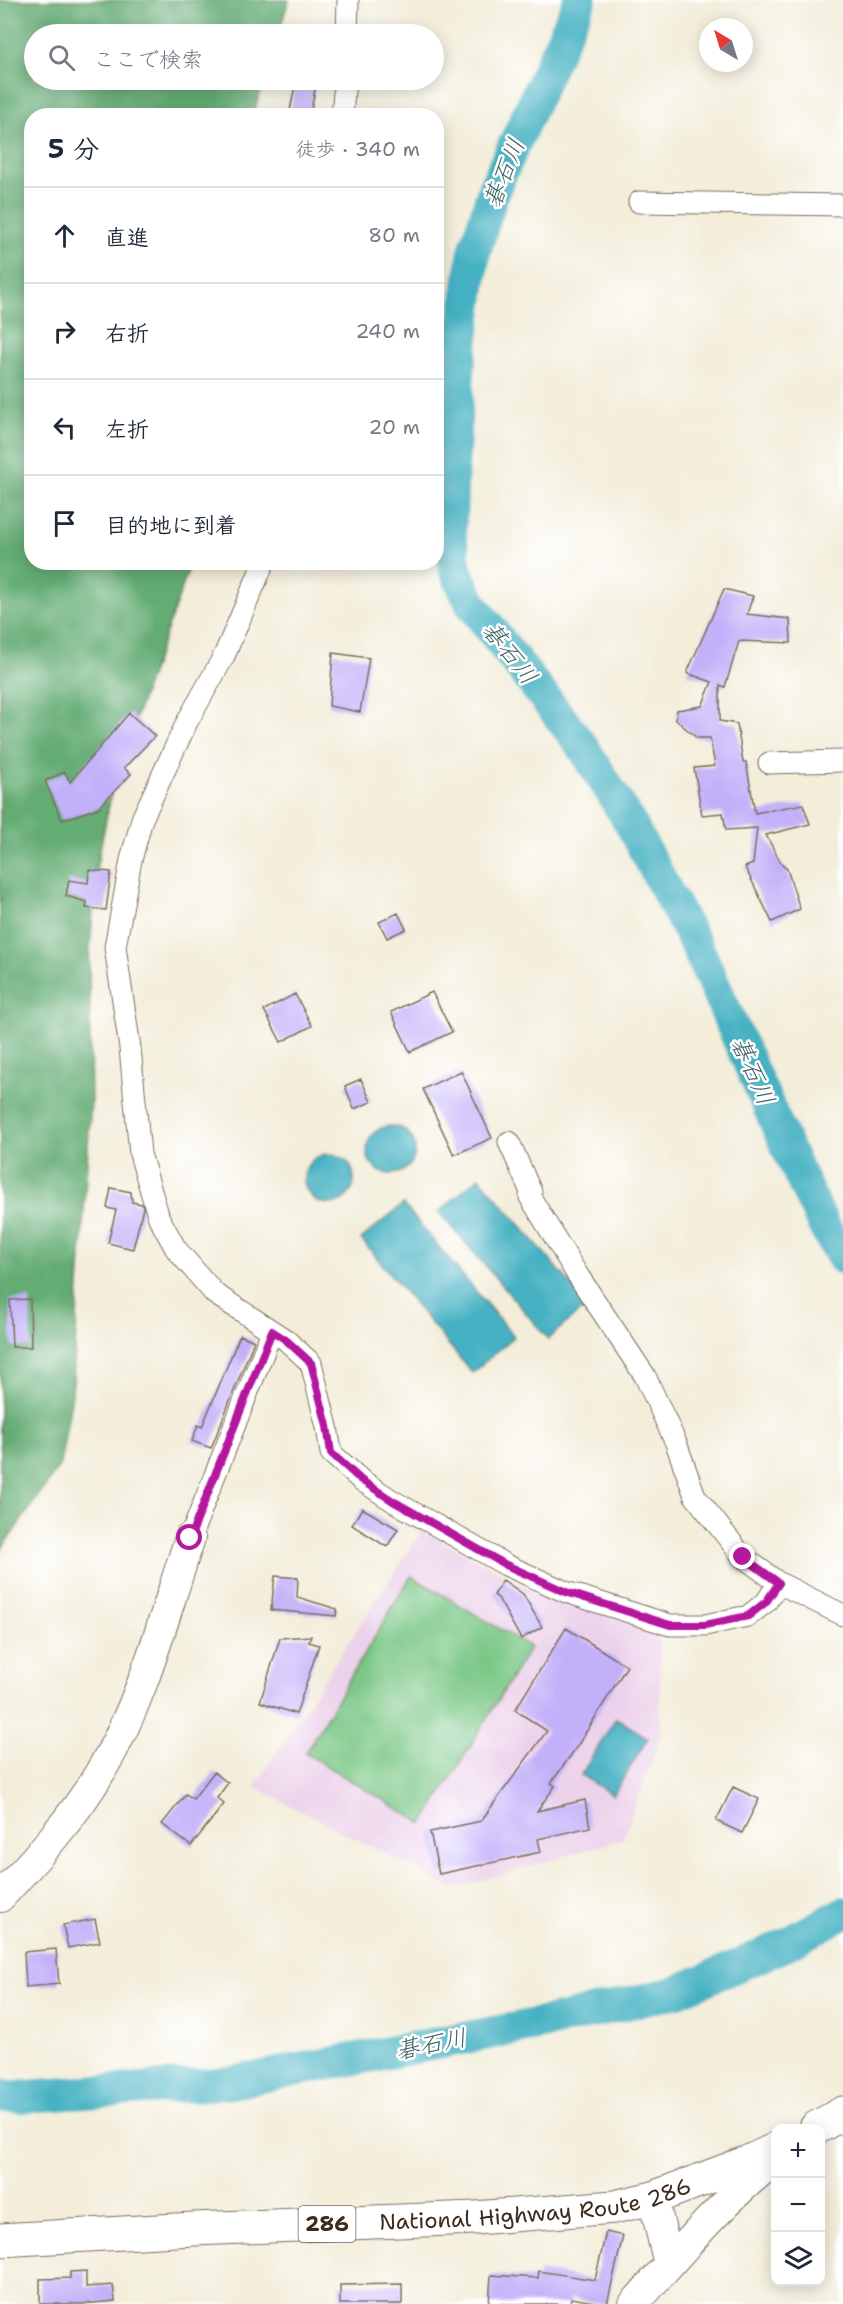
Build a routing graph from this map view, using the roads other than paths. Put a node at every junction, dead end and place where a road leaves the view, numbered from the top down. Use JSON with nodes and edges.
{"nodes":[{"id":1,"x":348,"y":0,"type":"edge"},
{"id":2,"x":347,"y":24,"type":"edge"},
{"id":3,"x":344,"y":90,"type":"edge"},
{"id":4,"x":343,"y":108,"type":"edge"},
{"id":5,"x":639,"y":202,"type":"dead end"},
{"id":6,"x":843,"y":205,"type":"edge"},
{"id":7,"x":261,"y":570,"type":"edge"},
{"id":8,"x":843,"y":762,"type":"edge"},
{"id":9,"x":769,"y":763,"type":"dead end"},
{"id":10,"x":509,"y":1142,"type":"dead end"},
{"id":11,"x":272,"y":1331,"type":"junction"},
{"id":12,"x":190,"y":1538,"type":"joint"},
{"id":13,"x":779,"y":1583,"type":"junction"},
{"id":14,"x":843,"y":1616,"type":"edge"},
{"id":15,"x":0,"y":1898,"type":"edge"},
{"id":16,"x":843,"y":2113,"type":"edge"},
{"id":17,"x":823,"y":2124,"type":"edge"},
{"id":18,"x":771,"y":2151,"type":"edge"},
{"id":19,"x":771,"y":2163,"type":"edge"},
{"id":20,"x":653,"y":2198,"type":"junction"},
{"id":21,"x":0,"y":2240,"type":"edge"},
{"id":22,"x":669,"y":2264,"type":"junction"},
{"id":23,"x":634,"y":2304,"type":"edge"}],
"edges":[{"from":1,"to":2,"type":"street"},
{"from":3,"to":4,"type":"street"},
{"from":5,"to":6,"type":"street"},
{"from":7,"to":11,"type":"street"},
{"from":8,"to":9,"type":"street"},
{"from":10,"to":13,"type":"street"},
{"from":11,"to":12,"type":"street"},
{"from":11,"to":13,"type":"street"},
{"from":12,"to":15,"type":"street"},
{"from":13,"to":14,"type":"street"},
{"from":16,"to":17,"type":"highway"},
{"from":18,"to":20,"type":"highway","name":"National Highway Route 286","number":"286"},
{"from":19,"to":22,"type":"street"},
{"from":20,"to":21,"type":"highway","name":"National Highway Route 286","number":"286"},
{"from":20,"to":22,"type":"street"},
{"from":22,"to":23,"type":"street"}]}
